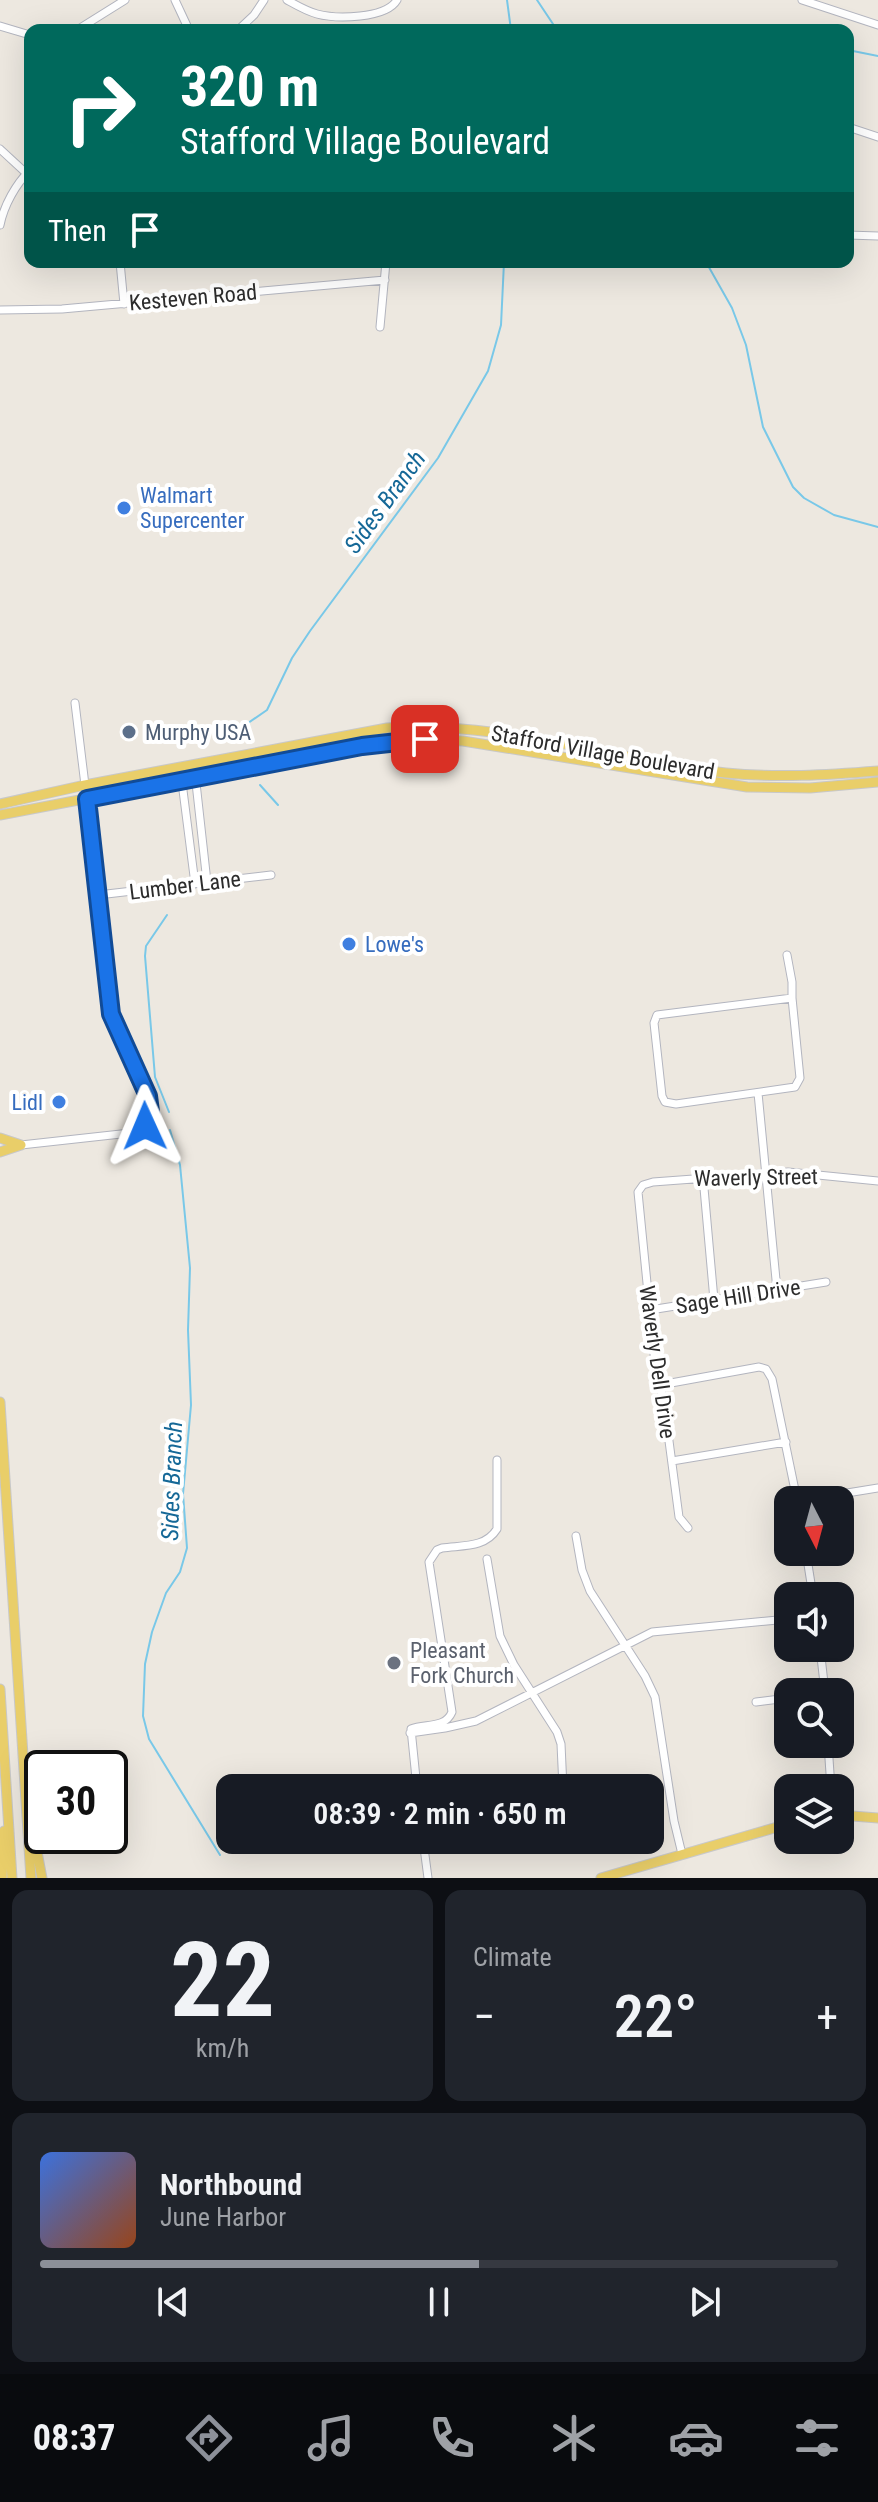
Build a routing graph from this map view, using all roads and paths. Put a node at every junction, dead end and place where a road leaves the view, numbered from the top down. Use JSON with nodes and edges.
{"nodes":[{"id":1,"x":125,"y":0,"type":"edge"},
{"id":2,"x":175,"y":0,"type":"edge"},
{"id":3,"x":264,"y":0,"type":"edge"},
{"id":4,"x":287,"y":0,"type":"edge"},
{"id":5,"x":397,"y":0,"type":"edge"},
{"id":6,"x":802,"y":0,"type":"edge"},
{"id":7,"x":87,"y":24,"type":"edge"},
{"id":8,"x":186,"y":24,"type":"edge"},
{"id":9,"x":244,"y":24,"type":"edge"},
{"id":10,"x":878,"y":25,"type":"edge"},
{"id":11,"x":0,"y":26,"type":"edge"},
{"id":12,"x":24,"y":33,"type":"edge"},
{"id":13,"x":854,"y":129,"type":"edge"},
{"id":14,"x":878,"y":137,"type":"edge"},
{"id":15,"x":0,"y":149,"type":"edge"},
{"id":16,"x":24,"y":168,"type":"edge"},
{"id":17,"x":24,"y":177,"type":"edge"},
{"id":18,"x":0,"y":225,"type":"edge"},
{"id":19,"x":854,"y":235,"type":"edge"},
{"id":20,"x":878,"y":236,"type":"edge"},
{"id":21,"x":121,"y":268,"type":"edge"},
{"id":22,"x":386,"y":268,"type":"edge"},
{"id":23,"x":385,"y":280,"type":"junction"},
{"id":24,"x":124,"y":304,"type":"junction"},
{"id":25,"x":0,"y":310,"type":"edge"},
{"id":26,"x":380,"y":327,"type":"dead end"},
{"id":27,"x":75,"y":703,"type":"dead end"},
{"id":28,"x":194,"y":765,"type":"junction"},
{"id":29,"x":180,"y":767,"type":"junction"},
{"id":30,"x":878,"y":771,"type":"edge"},
{"id":31,"x":196,"y":779,"type":"junction"},
{"id":32,"x":182,"y":781,"type":"junction"},
{"id":33,"x":878,"y":782,"type":"edge"},
{"id":34,"x":85,"y":785,"type":"junction"},
{"id":35,"x":87,"y":799,"type":"junction"},
{"id":36,"x":0,"y":804,"type":"edge"},
{"id":37,"x":0,"y":815,"type":"edge"},
{"id":38,"x":202,"y":831,"type":"junction"},
{"id":39,"x":190,"y":832,"type":"junction"},
{"id":40,"x":271,"y":875,"type":"dead end"},
{"id":41,"x":207,"y":882,"type":"junction"},
{"id":42,"x":195,"y":884,"type":"junction"},
{"id":43,"x":98,"y":895,"type":"junction"},
{"id":44,"x":787,"y":955,"type":"dead end"},
{"id":45,"x":792,"y":998,"type":"junction"},
{"id":46,"x":758,"y":1093,"type":"junction"},
{"id":47,"x":0,"y":1138,"type":"edge"},
{"id":48,"x":21,"y":1145,"type":"junction"},
{"id":49,"x":0,"y":1152,"type":"edge"},
{"id":50,"x":768,"y":1173,"type":"junction"},
{"id":51,"x":703,"y":1177,"type":"junction"},
{"id":52,"x":878,"y":1181,"type":"edge"},
{"id":53,"x":638,"y":1192,"type":"joint"},
{"id":54,"x":826,"y":1282,"type":"dead end"},
{"id":55,"x":777,"y":1290,"type":"junction"},
{"id":56,"x":714,"y":1300,"type":"junction"},
{"id":57,"x":650,"y":1310,"type":"junction"},
{"id":58,"x":660,"y":1385,"type":"junction"},
{"id":59,"x":0,"y":1402,"type":"edge"},
{"id":60,"x":786,"y":1442,"type":"junction"},
{"id":61,"x":497,"y":1460,"type":"dead end"},
{"id":62,"x":672,"y":1461,"type":"junction"},
{"id":63,"x":794,"y":1486,"type":"edge"},
{"id":64,"x":878,"y":1488,"type":"edge"},
{"id":65,"x":854,"y":1492,"type":"edge"},
{"id":66,"x":688,"y":1528,"type":"dead end"},
{"id":67,"x":576,"y":1536,"type":"dead end"},
{"id":68,"x":487,"y":1559,"type":"dead end"},
{"id":69,"x":774,"y":1620,"type":"edge"},
{"id":70,"x":624,"y":1644,"type":"junction"},
{"id":71,"x":0,"y":1689,"type":"edge"},
{"id":72,"x":533,"y":1691,"type":"junction"},
{"id":73,"x":774,"y":1700,"type":"edge"},
{"id":74,"x":756,"y":1702,"type":"dead end"},
{"id":75,"x":410,"y":1733,"type":"junction"},
{"id":76,"x":24,"y":1774,"type":"edge"},
{"id":77,"x":415,"y":1774,"type":"edge"},
{"id":78,"x":562,"y":1774,"type":"edge"},
{"id":79,"x":6,"y":1788,"type":"junction"},
{"id":80,"x":854,"y":1816,"type":"edge"},
{"id":81,"x":878,"y":1818,"type":"edge"},
{"id":82,"x":774,"y":1828,"type":"edge"},
{"id":83,"x":29,"y":1854,"type":"edge"},
{"id":84,"x":38,"y":1854,"type":"edge"},
{"id":85,"x":425,"y":1854,"type":"edge"},
{"id":86,"x":682,"y":1854,"type":"junction"},
{"id":87,"x":2,"y":1878,"type":"edge"},
{"id":88,"x":12,"y":1878,"type":"edge"},
{"id":89,"x":31,"y":1878,"type":"edge"},
{"id":90,"x":42,"y":1878,"type":"edge"},
{"id":91,"x":428,"y":1878,"type":"edge"},
{"id":92,"x":601,"y":1878,"type":"edge"}],
"edges":[{"from":1,"to":7,"type":"street"},
{"from":2,"to":8,"type":"street"},
{"from":3,"to":9,"type":"street"},
{"from":4,"to":5,"type":"street"},
{"from":6,"to":10,"type":"street"},
{"from":11,"to":12,"type":"street"},
{"from":13,"to":14,"type":"street"},
{"from":15,"to":16,"type":"street"},
{"from":17,"to":18,"type":"street"},
{"from":19,"to":20,"type":"street"},
{"from":21,"to":24,"type":"street"},
{"from":22,"to":23,"type":"street"},
{"from":23,"to":24,"type":"street","name":"Kesteven Road"},
{"from":23,"to":26,"type":"street"},
{"from":24,"to":25,"type":"street","name":"Kesteven Road"},
{"from":27,"to":34,"type":"street"},
{"from":28,"to":29,"type":"main road","name":"Stafford Village Boulevard"},
{"from":28,"to":30,"type":"main road","name":"Stafford Village Boulevard"},
{"from":28,"to":31,"type":"street"},
{"from":29,"to":32,"type":"street"},
{"from":29,"to":34,"type":"main road","name":"Stafford Village Boulevard"},
{"from":31,"to":32,"type":"main road","name":"Stafford Village Boulevard"},
{"from":31,"to":33,"type":"main road","name":"Stafford Village Boulevard"},
{"from":31,"to":38,"type":"street"},
{"from":32,"to":35,"type":"main road","name":"Stafford Village Boulevard"},
{"from":32,"to":39,"type":"street"},
{"from":34,"to":36,"type":"main road","name":"Stafford Village Boulevard"},
{"from":35,"to":37,"type":"main road","name":"Stafford Village Boulevard"},
{"from":35,"to":43,"type":"street"},
{"from":38,"to":39,"type":"street"},
{"from":38,"to":41,"type":"street"},
{"from":39,"to":42,"type":"street"},
{"from":40,"to":41,"type":"street","name":"Lumber Lane"},
{"from":41,"to":42,"type":"street","name":"Lumber Lane"},
{"from":42,"to":43,"type":"street","name":"Lumber Lane"},
{"from":43,"to":48,"type":"street"},
{"from":44,"to":45,"type":"street"},
{"from":45,"to":46,"type":"street"},
{"from":45,"to":46,"type":"street"},
{"from":46,"to":50,"type":"street"},
{"from":47,"to":48,"type":"main road"},
{"from":48,"to":49,"type":"main road"},
{"from":50,"to":51,"type":"street","name":"Waverly Street"},
{"from":50,"to":52,"type":"street","name":"Waverly Street"},
{"from":50,"to":55,"type":"street"},
{"from":51,"to":53,"type":"street","name":"Waverly Street"},
{"from":51,"to":56,"type":"street"},
{"from":53,"to":57,"type":"street","name":"Waverly Dell Drive"},
{"from":54,"to":55,"type":"street","name":"Sage Hill Drive"},
{"from":55,"to":56,"type":"street","name":"Sage Hill Drive"},
{"from":56,"to":57,"type":"street","name":"Sage Hill Drive"},
{"from":57,"to":58,"type":"street","name":"Waverly Dell Drive"},
{"from":58,"to":60,"type":"street"},
{"from":58,"to":62,"type":"street","name":"Waverly Dell Drive"},
{"from":59,"to":76,"type":"main road"},
{"from":60,"to":62,"type":"street"},
{"from":60,"to":63,"type":"street"},
{"from":61,"to":75,"type":"street"},
{"from":62,"to":66,"type":"street","name":"Waverly Dell Drive"},
{"from":64,"to":65,"type":"street"},
{"from":67,"to":70,"type":"street"},
{"from":68,"to":72,"type":"street"},
{"from":69,"to":70,"type":"street"},
{"from":70,"to":72,"type":"street"},
{"from":70,"to":86,"type":"street"},
{"from":71,"to":79,"type":"main road"},
{"from":72,"to":75,"type":"street"},
{"from":72,"to":78,"type":"street"},
{"from":73,"to":74,"type":"street"},
{"from":75,"to":77,"type":"street"},
{"from":79,"to":87,"type":"main road"},
{"from":79,"to":88,"type":"main road"},
{"from":80,"to":81,"type":"main road"},
{"from":82,"to":86,"type":"main road"},
{"from":83,"to":89,"type":"main road"},
{"from":84,"to":90,"type":"main road"},
{"from":85,"to":91,"type":"street"},
{"from":86,"to":92,"type":"main road"}]}
